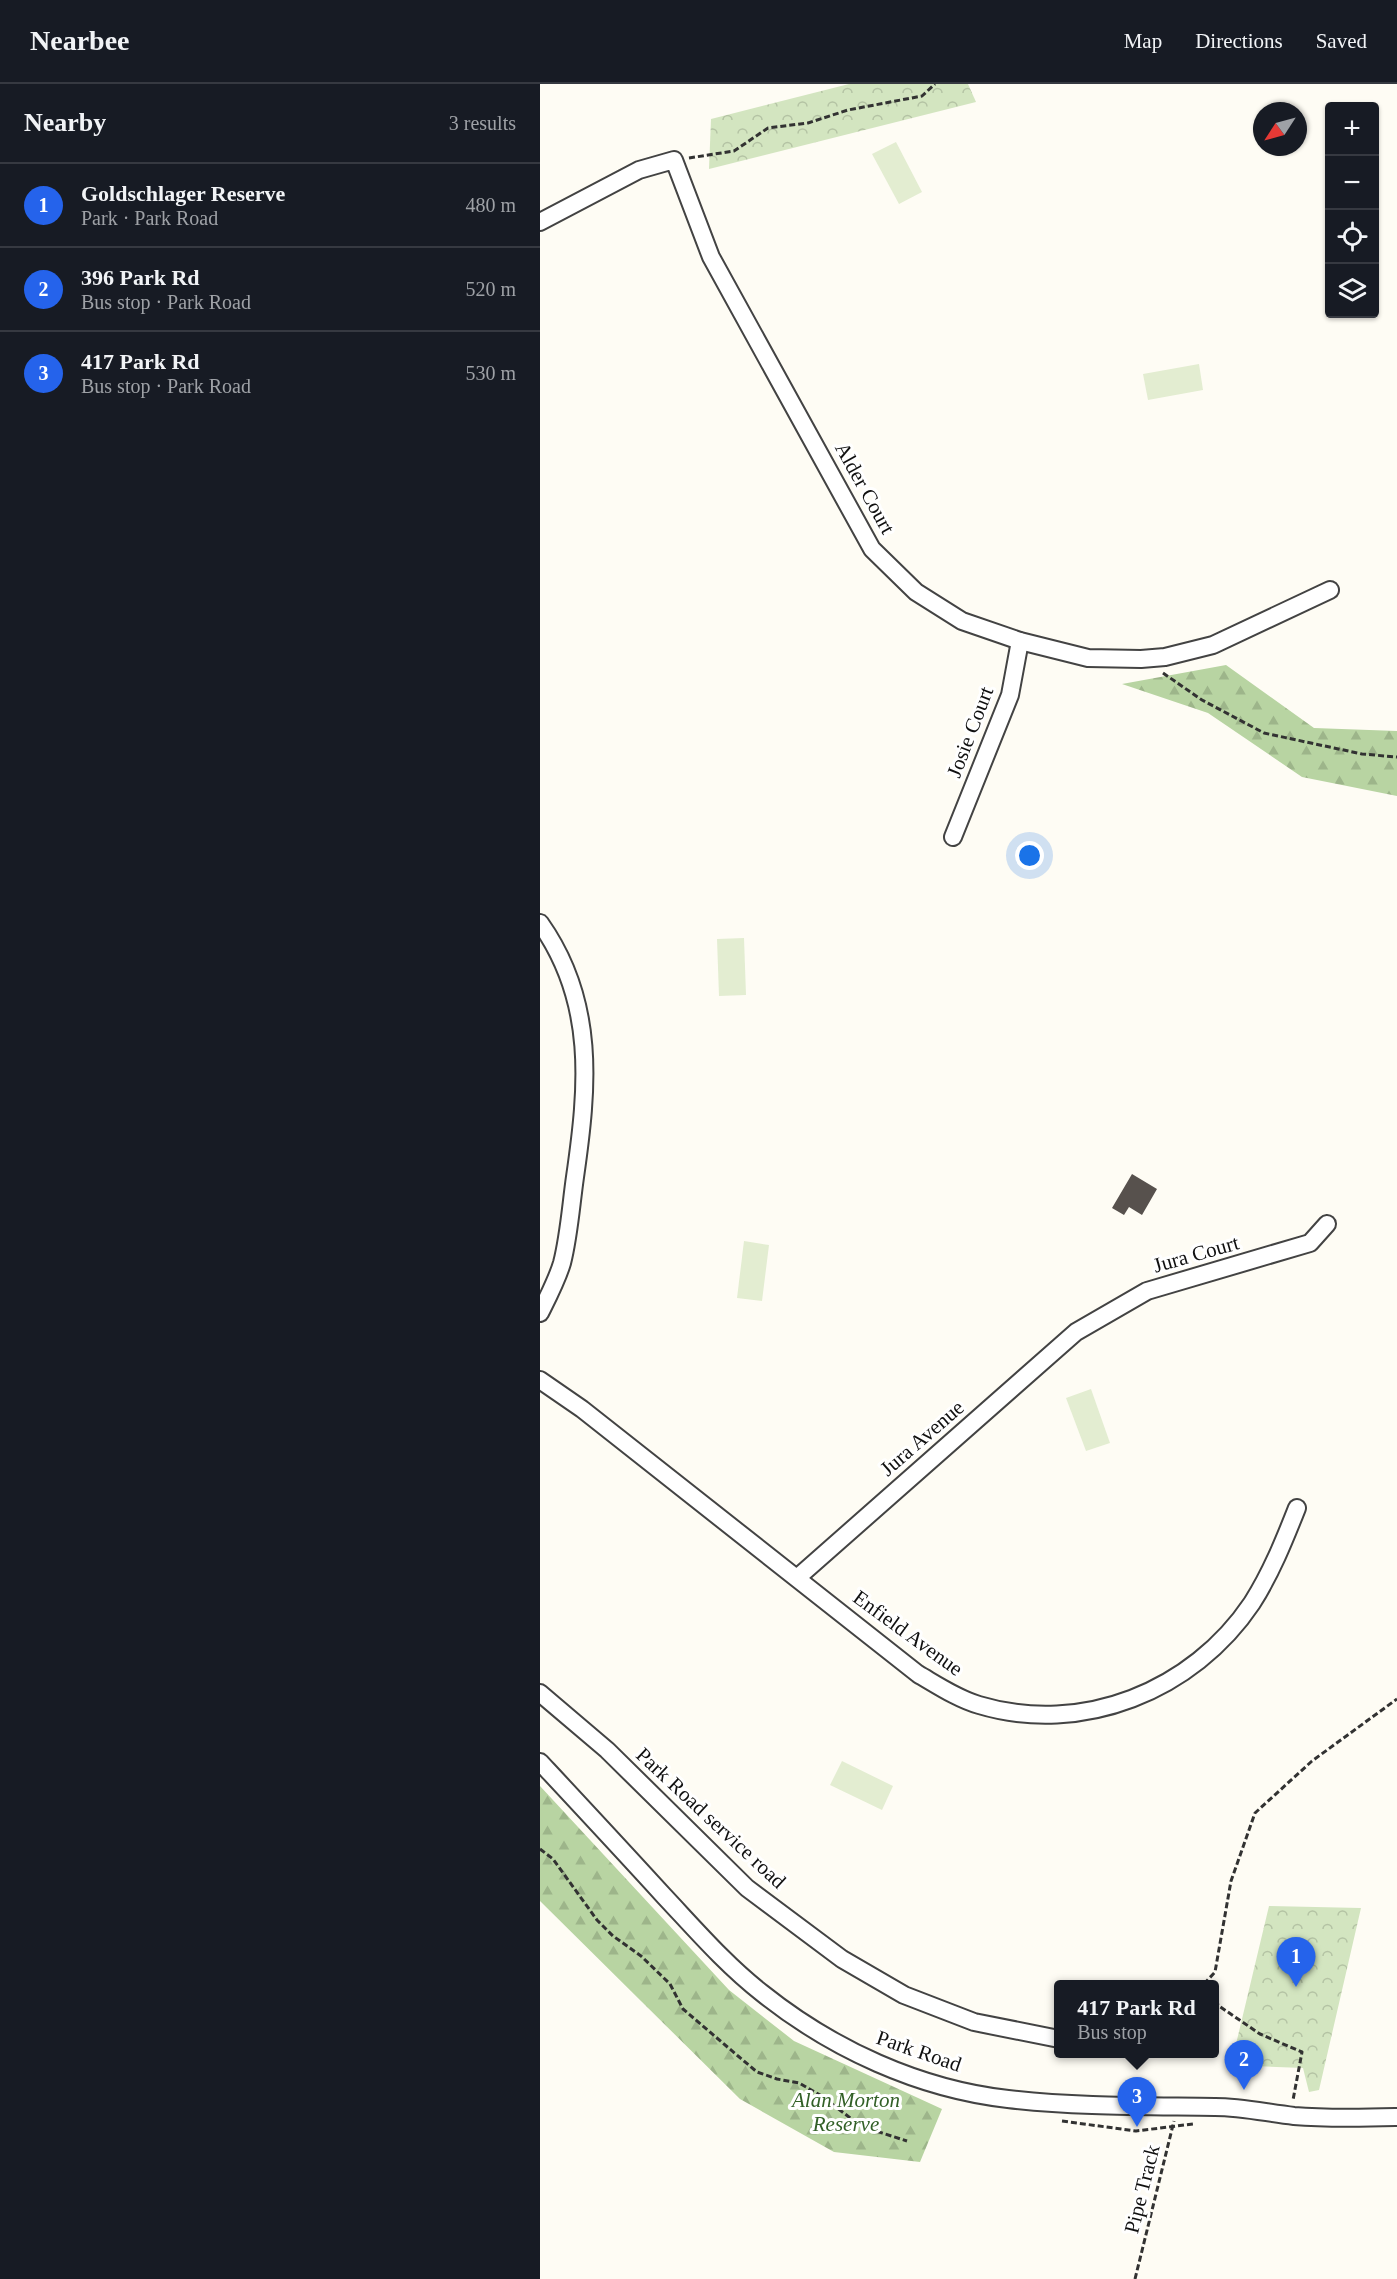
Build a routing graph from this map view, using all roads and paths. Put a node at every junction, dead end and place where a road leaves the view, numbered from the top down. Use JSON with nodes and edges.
{"nodes":[{"id":1,"x":935,"y":84,"type":"edge"},
{"id":2,"x":674,"y":160,"type":"junction"},
{"id":3,"x":540,"y":222,"type":"edge"},
{"id":4,"x":1330,"y":590,"type":"dead end"},
{"id":5,"x":1020,"y":641,"type":"junction"},
{"id":6,"x":1142,"y":659,"type":"junction"},
{"id":7,"x":1397,"y":757,"type":"edge"},
{"id":8,"x":953,"y":837,"type":"dead end"},
{"id":9,"x":540,"y":923,"type":"edge"},
{"id":10,"x":1328,"y":1224,"type":"dead end"},
{"id":11,"x":540,"y":1313,"type":"edge"},
{"id":12,"x":1077,"y":1332,"type":"joint"},
{"id":13,"x":540,"y":1380,"type":"edge"},
{"id":14,"x":1297,"y":1508,"type":"dead end"},
{"id":15,"x":797,"y":1578,"type":"junction"},
{"id":16,"x":540,"y":1694,"type":"edge"},
{"id":17,"x":1397,"y":1699,"type":"edge"},
{"id":18,"x":540,"y":1762,"type":"edge"},
{"id":19,"x":540,"y":1849,"type":"edge"},
{"id":20,"x":1208,"y":1980,"type":"edge"},
{"id":21,"x":1219,"y":2006,"type":"edge"},
{"id":22,"x":1054,"y":2038,"type":"edge"},
{"id":23,"x":1177,"y":2106,"type":"junction"},
{"id":24,"x":1290,"y":2115,"type":"junction"},
{"id":25,"x":1397,"y":2117,"type":"edge"},
{"id":26,"x":1055,"y":2120,"type":"dead end"},
{"id":27,"x":1202,"y":2123,"type":"dead end"},
{"id":28,"x":1173,"y":2127,"type":"junction"},
{"id":29,"x":907,"y":2141,"type":"dead end"},
{"id":30,"x":1135,"y":2279,"type":"edge"}],
"edges":[{"from":1,"to":2,"type":"path"},
{"from":2,"to":3,"type":"street"},
{"from":2,"to":5,"type":"street","name":"Alder Court"},
{"from":4,"to":6,"type":"street","name":"Alder Court"},
{"from":5,"to":6,"type":"street","name":"Alder Court"},
{"from":5,"to":8,"type":"street","name":"Josie Court"},
{"from":6,"to":7,"type":"path"},
{"from":9,"to":11,"type":"street"},
{"from":10,"to":12,"type":"street","name":"Jura Court"},
{"from":12,"to":15,"type":"street","name":"Jura Avenue"},
{"from":13,"to":15,"type":"street","name":"Enfield Avenue"},
{"from":14,"to":15,"type":"street","name":"Enfield Avenue"},
{"from":16,"to":22,"type":"street","name":"Park Road service road"},
{"from":17,"to":20,"type":"path"},
{"from":18,"to":23,"type":"street","name":"Park Road"},
{"from":19,"to":29,"type":"path"},
{"from":21,"to":24,"type":"path"},
{"from":23,"to":24,"type":"street","name":"Park Road"},
{"from":23,"to":28,"type":"path","name":"Pipe Track"},
{"from":24,"to":25,"type":"street","name":"Park Road"},
{"from":26,"to":28,"type":"path"},
{"from":27,"to":28,"type":"path"},
{"from":28,"to":30,"type":"path","name":"Pipe Track"}]}
